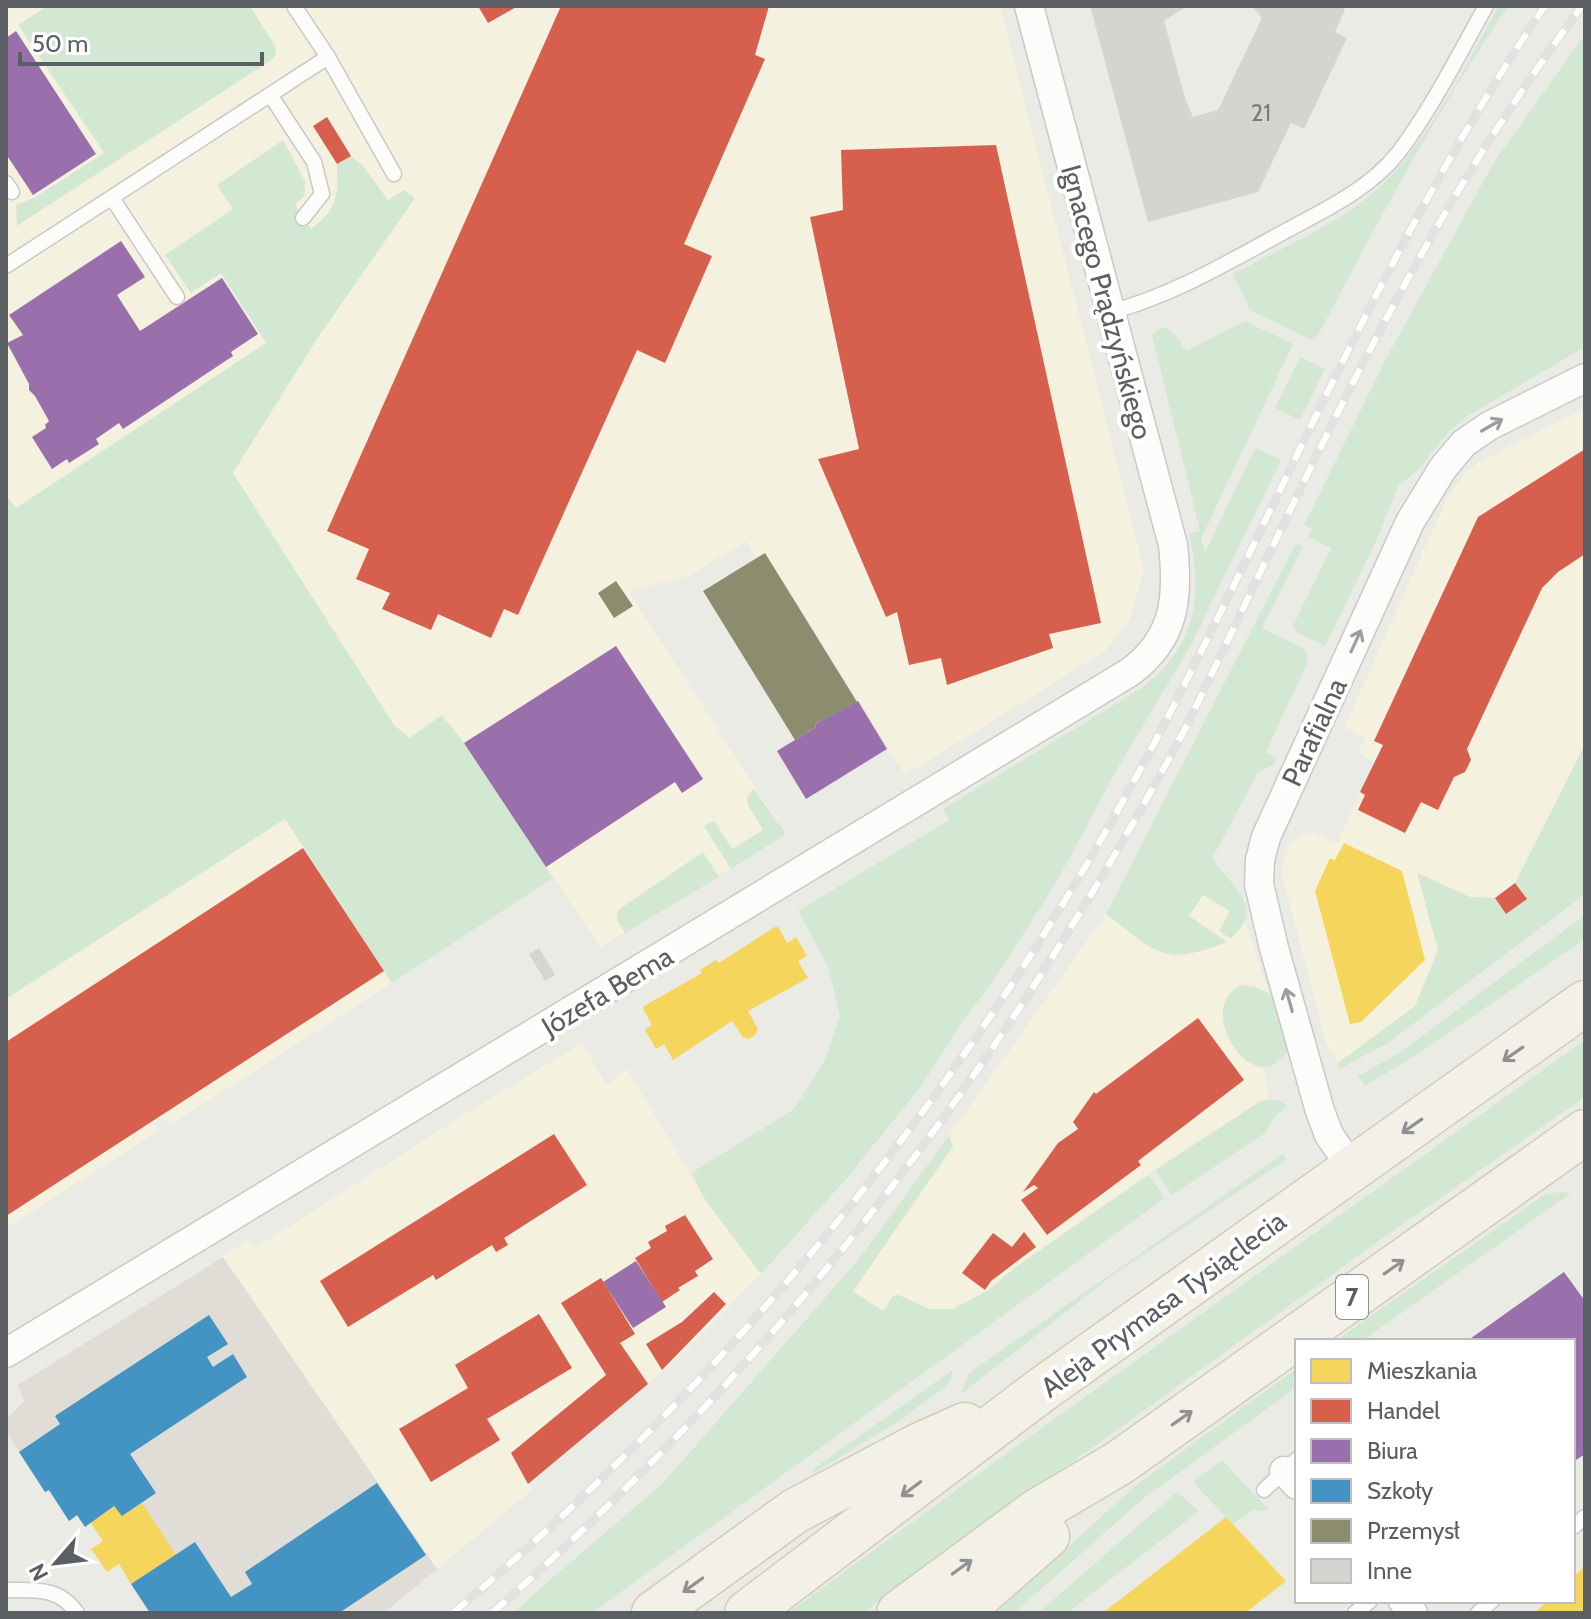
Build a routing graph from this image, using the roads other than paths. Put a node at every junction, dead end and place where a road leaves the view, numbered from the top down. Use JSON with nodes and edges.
{"nodes":[{"id":1,"x":294,"y":6,"type":"edge"},
{"id":2,"x":1029,"y":6,"type":"edge"},
{"id":3,"x":1486,"y":6,"type":"edge"},
{"id":4,"x":328,"y":57,"type":"junction"},
{"id":5,"x":271,"y":96,"type":"junction"},
{"id":6,"x":394,"y":174,"type":"dead end"},
{"id":7,"x":112,"y":198,"type":"junction"},
{"id":8,"x":303,"y":218,"type":"dead end"},
{"id":9,"x":6,"y":266,"type":"edge"},
{"id":10,"x":177,"y":297,"type":"dead end"},
{"id":11,"x":1110,"y":312,"type":"junction"},
{"id":12,"x":1585,"y":378,"type":"edge"},
{"id":13,"x":1175,"y":599,"type":"joint"},
{"id":14,"x":1585,"y":1003,"type":"edge"},
{"id":15,"x":1585,"y":1132,"type":"edge"},
{"id":16,"x":1352,"y":1168,"type":"junction"},
{"id":17,"x":6,"y":1353,"type":"edge"},
{"id":18,"x":1040,"y":1391,"type":"junction"},
{"id":19,"x":1119,"y":1463,"type":"junction"},
{"id":20,"x":6,"y":1590,"type":"edge"},
{"id":21,"x":77,"y":1613,"type":"edge"},
{"id":22,"x":654,"y":1613,"type":"edge"},
{"id":23,"x":747,"y":1613,"type":"edge"},
{"id":24,"x":899,"y":1613,"type":"edge"},
{"id":25,"x":959,"y":1613,"type":"edge"}],
"edges":[{"from":1,"to":4,"type":"lane"},
{"from":2,"to":11,"type":"street","name":"Ignacego Prądzyńskiego"},
{"from":3,"to":11,"type":"lane"},
{"from":4,"to":5,"type":"lane"},
{"from":4,"to":6,"type":"lane"},
{"from":5,"to":7,"type":"lane"},
{"from":5,"to":8,"type":"lane"},
{"from":7,"to":9,"type":"lane"},
{"from":7,"to":10,"type":"lane"},
{"from":11,"to":13,"type":"street","name":"Ignacego Prądzyńskiego"},
{"from":16,"to":12,"type":"street","name":"Parafialna","one_way":true},
{"from":13,"to":17,"type":"street","name":"Józefa Bema"},
{"from":14,"to":16,"type":"main road","name":"Aleja Prymasa Tysiąclecia","one_way":true},
{"from":19,"to":15,"type":"main road","number":"7","one_way":true},
{"from":16,"to":18,"type":"main road","name":"Aleja Prymasa Tysiąclecia"},
{"from":18,"to":22,"type":"main road","one_way":true},
{"from":18,"to":23,"type":"main road","name":"Aleja Prymasa Tysiąclecia","one_way":true},
{"from":24,"to":19,"type":"main road","number":"7","one_way":true},
{"from":19,"to":25,"type":"main road"},
{"from":20,"to":21,"type":"lane"}]}
